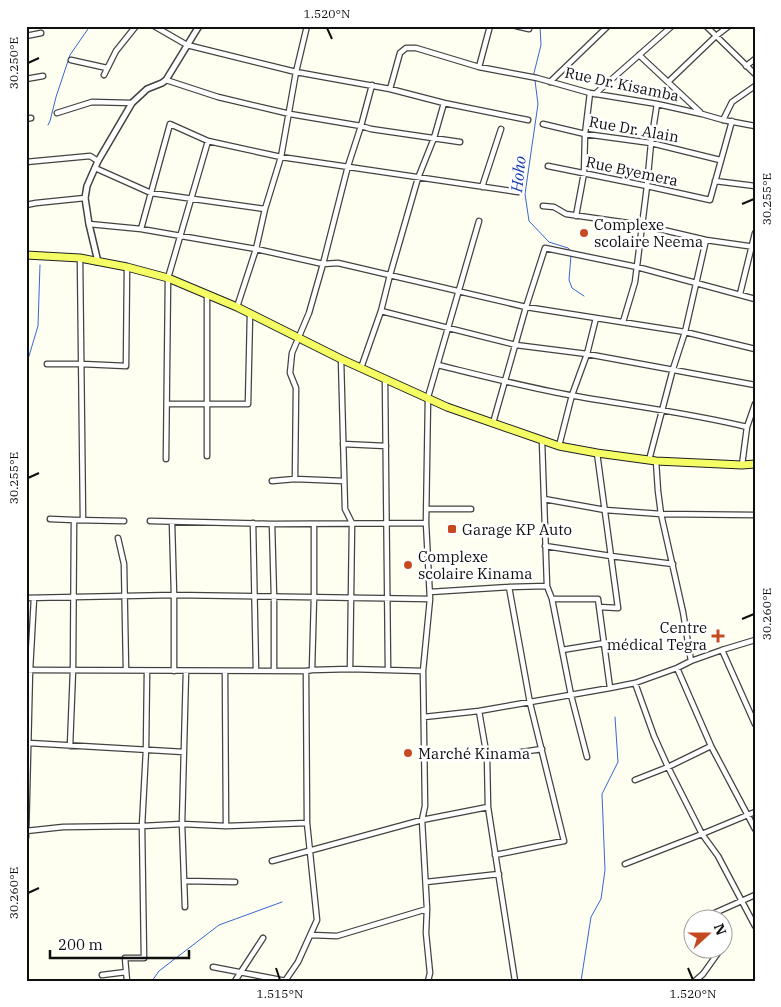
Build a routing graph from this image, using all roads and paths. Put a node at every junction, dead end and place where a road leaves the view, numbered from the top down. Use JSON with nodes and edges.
{"nodes":[{"id":1,"x":136,"y":26,"type":"edge"},
{"id":2,"x":154,"y":26,"type":"edge"},
{"id":3,"x":199,"y":26,"type":"edge"},
{"id":4,"x":301,"y":26,"type":"edge"},
{"id":5,"x":490,"y":26,"type":"edge"},
{"id":6,"x":516,"y":26,"type":"edge"},
{"id":7,"x":608,"y":26,"type":"edge"},
{"id":8,"x":672,"y":26,"type":"edge"},
{"id":9,"x":706,"y":26,"type":"edge"},
{"id":10,"x":729,"y":26,"type":"edge"},
{"id":11,"x":307,"y":27,"type":"edge"},
{"id":12,"x":529,"y":29,"type":"dead end"},
{"id":13,"x":41,"y":33,"type":"dead end"},
{"id":14,"x":26,"y":36,"type":"edge"},
{"id":15,"x":716,"y":36,"type":"junction"},
{"id":16,"x":187,"y":45,"type":"junction"},
{"id":17,"x":639,"y":55,"type":"junction"},
{"id":18,"x":755,"y":59,"type":"edge"},
{"id":19,"x":71,"y":60,"type":"dead end"},
{"id":20,"x":746,"y":66,"type":"junction"},
{"id":21,"x":479,"y":67,"type":"junction"},
{"id":22,"x":107,"y":68,"type":"junction"},
{"id":23,"x":296,"y":72,"type":"junction"},
{"id":24,"x":755,"y":74,"type":"edge"},
{"id":25,"x":104,"y":75,"type":"dead end"},
{"id":26,"x":43,"y":76,"type":"dead end"},
{"id":27,"x":26,"y":78,"type":"edge"},
{"id":28,"x":166,"y":80,"type":"junction"},
{"id":29,"x":550,"y":82,"type":"junction"},
{"id":30,"x":668,"y":82,"type":"junction"},
{"id":31,"x":372,"y":85,"type":"junction"},
{"id":32,"x":755,"y":86,"type":"edge"},
{"id":33,"x":390,"y":89,"type":"junction"},
{"id":34,"x":592,"y":94,"type":"junction"},
{"id":35,"x":132,"y":103,"type":"junction"},
{"id":36,"x":444,"y":103,"type":"junction"},
{"id":37,"x":657,"y":104,"type":"junction"},
{"id":38,"x":57,"y":113,"type":"dead end"},
{"id":39,"x":290,"y":114,"type":"junction"},
{"id":40,"x":702,"y":114,"type":"junction"},
{"id":41,"x":528,"y":120,"type":"dead end"},
{"id":42,"x":723,"y":120,"type":"junction"},
{"id":43,"x":732,"y":121,"type":"junction"},
{"id":44,"x":543,"y":124,"type":"dead end"},
{"id":45,"x":361,"y":126,"type":"junction"},
{"id":46,"x":755,"y":126,"type":"edge"},
{"id":47,"x":501,"y":129,"type":"dead end"},
{"id":48,"x":585,"y":134,"type":"junction"},
{"id":49,"x":434,"y":138,"type":"junction"},
{"id":50,"x":208,"y":141,"type":"junction"},
{"id":51,"x":460,"y":142,"type":"dead end"},
{"id":52,"x":651,"y":143,"type":"junction"},
{"id":53,"x":281,"y":157,"type":"junction"},
{"id":54,"x":720,"y":160,"type":"junction"},
{"id":55,"x":98,"y":161,"type":"junction"},
{"id":56,"x":26,"y":162,"type":"edge"},
{"id":57,"x":348,"y":166,"type":"junction"},
{"id":58,"x":548,"y":166,"type":"dead end"},
{"id":59,"x":96,"y":168,"type":"junction"},
{"id":60,"x":584,"y":174,"type":"junction"},
{"id":61,"x":418,"y":178,"type":"junction"},
{"id":62,"x":714,"y":181,"type":"junction"},
{"id":63,"x":647,"y":186,"type":"junction"},
{"id":64,"x":755,"y":186,"type":"edge"},
{"id":65,"x":482,"y":187,"type":"junction"},
{"id":66,"x":151,"y":192,"type":"junction"},
{"id":67,"x":518,"y":192,"type":"dead end"},
{"id":68,"x":84,"y":198,"type":"junction"},
{"id":69,"x":192,"y":198,"type":"junction"},
{"id":70,"x":26,"y":205,"type":"edge"},
{"id":71,"x":543,"y":206,"type":"dead end"},
{"id":72,"x":265,"y":209,"type":"junction"},
{"id":73,"x":576,"y":216,"type":"junction"},
{"id":74,"x":479,"y":221,"type":"dead end"},
{"id":75,"x":89,"y":224,"type":"junction"},
{"id":76,"x":642,"y":226,"type":"junction"},
{"id":77,"x":141,"y":229,"type":"junction"},
{"id":78,"x":755,"y":233,"type":"edge"},
{"id":79,"x":181,"y":236,"type":"junction"},
{"id":80,"x":706,"y":240,"type":"junction"},
{"id":81,"x":753,"y":247,"type":"edge"},
{"id":82,"x":256,"y":249,"type":"junction"},
{"id":83,"x":26,"y":255,"type":"edge"},
{"id":84,"x":80,"y":258,"type":"junction"},
{"id":85,"x":98,"y":262,"type":"junction"},
{"id":86,"x":323,"y":264,"type":"junction"},
{"id":87,"x":127,"y":267,"type":"junction"},
{"id":88,"x":637,"y":267,"type":"junction"},
{"id":89,"x":390,"y":275,"type":"junction"},
{"id":90,"x":168,"y":278,"type":"junction"},
{"id":91,"x":696,"y":283,"type":"junction"},
{"id":92,"x":459,"y":292,"type":"junction"},
{"id":93,"x":208,"y":294,"type":"junction"},
{"id":94,"x":740,"y":294,"type":"junction"},
{"id":95,"x":755,"y":298,"type":"edge"},
{"id":96,"x":526,"y":307,"type":"junction"},
{"id":97,"x":237,"y":308,"type":"junction"},
{"id":98,"x":381,"y":311,"type":"junction"},
{"id":99,"x":250,"y":314,"type":"junction"},
{"id":100,"x":596,"y":318,"type":"junction"},
{"id":101,"x":623,"y":322,"type":"junction"},
{"id":102,"x":448,"y":329,"type":"junction"},
{"id":103,"x":685,"y":332,"type":"junction"},
{"id":104,"x":298,"y":337,"type":"junction"},
{"id":105,"x":516,"y":345,"type":"junction"},
{"id":106,"x":755,"y":349,"type":"edge"},
{"id":107,"x":587,"y":354,"type":"junction"},
{"id":108,"x":341,"y":359,"type":"junction"},
{"id":109,"x":47,"y":364,"type":"dead end"},
{"id":110,"x":82,"y":364,"type":"junction"},
{"id":111,"x":438,"y":365,"type":"junction"},
{"id":112,"x":361,"y":368,"type":"junction"},
{"id":113,"x":673,"y":369,"type":"junction"},
{"id":114,"x":385,"y":379,"type":"junction"},
{"id":115,"x":504,"y":381,"type":"junction"},
{"id":116,"x":755,"y":384,"type":"edge"},
{"id":117,"x":572,"y":395,"type":"junction"},
{"id":118,"x":428,"y":397,"type":"junction"},
{"id":119,"x":167,"y":404,"type":"junction"},
{"id":120,"x":207,"y":404,"type":"junction"},
{"id":121,"x":755,"y":404,"type":"edge"},
{"id":122,"x":662,"y":410,"type":"junction"},
{"id":123,"x":494,"y":423,"type":"junction"},
{"id":124,"x":747,"y":427,"type":"junction"},
{"id":125,"x":542,"y":441,"type":"junction"},
{"id":126,"x":343,"y":444,"type":"junction"},
{"id":127,"x":386,"y":446,"type":"junction"},
{"id":128,"x":559,"y":446,"type":"junction"},
{"id":129,"x":596,"y":453,"type":"junction"},
{"id":130,"x":207,"y":456,"type":"dead end"},
{"id":131,"x":166,"y":459,"type":"dead end"},
{"id":132,"x":652,"y":460,"type":"junction"},
{"id":133,"x":755,"y":464,"type":"edge"},
{"id":134,"x":742,"y":465,"type":"junction"},
{"id":135,"x":296,"y":479,"type":"junction"},
{"id":136,"x":272,"y":480,"type":"dead end"},
{"id":137,"x":344,"y":481,"type":"junction"},
{"id":138,"x":544,"y":499,"type":"junction"},
{"id":139,"x":427,"y":509,"type":"junction"},
{"id":140,"x":471,"y":509,"type":"dead end"},
{"id":141,"x":605,"y":510,"type":"junction"},
{"id":142,"x":661,"y":514,"type":"junction"},
{"id":143,"x":755,"y":515,"type":"edge"},
{"id":144,"x":50,"y":519,"type":"dead end"},
{"id":145,"x":74,"y":520,"type":"junction"},
{"id":146,"x":83,"y":520,"type":"junction"},
{"id":147,"x":124,"y":521,"type":"dead end"},
{"id":148,"x":150,"y":521,"type":"dead end"},
{"id":149,"x":172,"y":522,"type":"junction"},
{"id":150,"x":253,"y":523,"type":"junction"},
{"id":151,"x":352,"y":523,"type":"junction"},
{"id":152,"x":386,"y":523,"type":"junction"},
{"id":153,"x":426,"y":523,"type":"junction"},
{"id":154,"x":272,"y":524,"type":"junction"},
{"id":155,"x":314,"y":524,"type":"junction"},
{"id":156,"x":118,"y":538,"type":"dead end"},
{"id":157,"x":545,"y":546,"type":"junction"},
{"id":158,"x":612,"y":556,"type":"junction"},
{"id":159,"x":673,"y":564,"type":"junction"},
{"id":160,"x":546,"y":586,"type":"junction"},
{"id":161,"x":509,"y":587,"type":"junction"},
{"id":162,"x":430,"y":592,"type":"junction"},
{"id":163,"x":174,"y":595,"type":"junction"},
{"id":164,"x":125,"y":596,"type":"junction"},
{"id":165,"x":254,"y":596,"type":"junction"},
{"id":166,"x":74,"y":597,"type":"junction"},
{"id":167,"x":274,"y":597,"type":"junction"},
{"id":168,"x":314,"y":597,"type":"junction"},
{"id":169,"x":26,"y":598,"type":"edge"},
{"id":170,"x":34,"y":598,"type":"junction"},
{"id":171,"x":351,"y":598,"type":"junction"},
{"id":172,"x":387,"y":599,"type":"junction"},
{"id":173,"x":430,"y":599,"type":"junction"},
{"id":174,"x":552,"y":599,"type":"junction"},
{"id":175,"x":599,"y":607,"type":"junction"},
{"id":176,"x":26,"y":633,"type":"edge"},
{"id":177,"x":33,"y":633,"type":"junction"},
{"id":178,"x":755,"y":640,"type":"edge"},
{"id":179,"x":605,"y":643,"type":"junction"},
{"id":180,"x":562,"y":650,"type":"junction"},
{"id":181,"x":722,"y":650,"type":"junction"},
{"id":182,"x":691,"y":660,"type":"junction"},
{"id":183,"x":350,"y":668,"type":"junction"},
{"id":184,"x":677,"y":668,"type":"junction"},
{"id":185,"x":388,"y":669,"type":"junction"},
{"id":186,"x":28,"y":670,"type":"edge"},
{"id":187,"x":73,"y":670,"type":"junction"},
{"id":188,"x":126,"y":670,"type":"junction"},
{"id":189,"x":146,"y":670,"type":"junction"},
{"id":190,"x":312,"y":670,"type":"junction"},
{"id":191,"x":174,"y":671,"type":"junction"},
{"id":192,"x":186,"y":671,"type":"junction"},
{"id":193,"x":225,"y":671,"type":"junction"},
{"id":194,"x":256,"y":671,"type":"junction"},
{"id":195,"x":274,"y":671,"type":"junction"},
{"id":196,"x":306,"y":671,"type":"junction"},
{"id":197,"x":423,"y":671,"type":"junction"},
{"id":198,"x":635,"y":683,"type":"junction"},
{"id":199,"x":610,"y":688,"type":"junction"},
{"id":200,"x":571,"y":694,"type":"junction"},
{"id":201,"x":530,"y":703,"type":"junction"},
{"id":202,"x":479,"y":711,"type":"junction"},
{"id":203,"x":424,"y":717,"type":"junction"},
{"id":204,"x":755,"y":724,"type":"edge"},
{"id":205,"x":29,"y":743,"type":"junction"},
{"id":206,"x":70,"y":746,"type":"junction"},
{"id":207,"x":711,"y":746,"type":"junction"},
{"id":208,"x":542,"y":749,"type":"junction"},
{"id":209,"x":146,"y":750,"type":"junction"},
{"id":210,"x":184,"y":752,"type":"junction"},
{"id":211,"x":487,"y":757,"type":"junction"},
{"id":212,"x":587,"y":757,"type":"dead end"},
{"id":213,"x":668,"y":767,"type":"junction"},
{"id":214,"x":635,"y":780,"type":"dead end"},
{"id":215,"x":488,"y":807,"type":"junction"},
{"id":216,"x":755,"y":812,"type":"edge"},
{"id":217,"x":747,"y":815,"type":"junction"},
{"id":218,"x":422,"y":820,"type":"junction"},
{"id":219,"x":307,"y":823,"type":"junction"},
{"id":220,"x":182,"y":824,"type":"junction"},
{"id":221,"x":142,"y":826,"type":"junction"},
{"id":222,"x":226,"y":826,"type":"junction"},
{"id":223,"x":755,"y":829,"type":"edge"},
{"id":224,"x":26,"y":831,"type":"edge"},
{"id":225,"x":702,"y":834,"type":"junction"},
{"id":226,"x":26,"y":837,"type":"edge"},
{"id":227,"x":310,"y":850,"type":"junction"},
{"id":228,"x":495,"y":855,"type":"junction"},
{"id":229,"x":272,"y":860,"type":"dead end"},
{"id":230,"x":625,"y":864,"type":"dead end"},
{"id":231,"x":499,"y":874,"type":"junction"},
{"id":232,"x":184,"y":881,"type":"junction"},
{"id":233,"x":235,"y":882,"type":"dead end"},
{"id":234,"x":426,"y":882,"type":"junction"},
{"id":235,"x":755,"y":896,"type":"edge"},
{"id":236,"x":741,"y":901,"type":"junction"},
{"id":237,"x":186,"y":907,"type":"dead end"},
{"id":238,"x":427,"y":909,"type":"junction"},
{"id":239,"x":722,"y":910,"type":"edge"},
{"id":240,"x":755,"y":926,"type":"edge"},
{"id":241,"x":311,"y":935,"type":"junction"},
{"id":242,"x":263,"y":938,"type":"dead end"},
{"id":243,"x":713,"y":960,"type":"edge"},
{"id":244,"x":213,"y":968,"type":"dead end"},
{"id":245,"x":126,"y":972,"type":"junction"},
{"id":246,"x":240,"y":972,"type":"junction"},
{"id":247,"x":102,"y":975,"type":"dead end"},
{"id":248,"x":127,"y":981,"type":"edge"},
{"id":249,"x":235,"y":981,"type":"edge"},
{"id":250,"x":285,"y":981,"type":"edge"},
{"id":251,"x":428,"y":981,"type":"edge"},
{"id":252,"x":515,"y":981,"type":"edge"},
{"id":253,"x":695,"y":981,"type":"edge"}],
"edges":[{"from":1,"to":22,"type":"street"},
{"from":2,"to":16,"type":"street"},
{"from":3,"to":16,"type":"street"},
{"from":4,"to":11,"type":"street"},
{"from":5,"to":21,"type":"street"},
{"from":6,"to":12,"type":"street"},
{"from":7,"to":29,"type":"street"},
{"from":8,"to":17,"type":"street"},
{"from":9,"to":15,"type":"street"},
{"from":10,"to":15,"type":"street"},
{"from":11,"to":23,"type":"street"},
{"from":13,"to":14,"type":"street"},
{"from":15,"to":20,"type":"street"},
{"from":15,"to":30,"type":"street"},
{"from":16,"to":23,"type":"street"},
{"from":16,"to":28,"type":"street"},
{"from":17,"to":30,"type":"street","name":"Rue Dr. Kisamba"},
{"from":17,"to":34,"type":"street"},
{"from":18,"to":20,"type":"street"},
{"from":19,"to":22,"type":"street"},
{"from":20,"to":24,"type":"street"},
{"from":21,"to":29,"type":"street","name":"Rue Dr. Kisamba"},
{"from":21,"to":33,"type":"street","name":"Rue Dr. Kisamba"},
{"from":22,"to":25,"type":"street"},
{"from":23,"to":31,"type":"street"},
{"from":23,"to":39,"type":"street"},
{"from":26,"to":27,"type":"street"},
{"from":28,"to":35,"type":"street"},
{"from":28,"to":39,"type":"street"},
{"from":29,"to":34,"type":"street","name":"Rue Dr. Kisamba"},
{"from":30,"to":40,"type":"street","name":"Rue Dr. Kisamba"},
{"from":31,"to":33,"type":"street"},
{"from":31,"to":45,"type":"street"},
{"from":32,"to":42,"type":"street"},
{"from":33,"to":36,"type":"street"},
{"from":34,"to":37,"type":"street","name":"Rue Dr. Kisamba"},
{"from":34,"to":48,"type":"street"},
{"from":35,"to":38,"type":"street"},
{"from":35,"to":55,"type":"street"},
{"from":36,"to":41,"type":"street"},
{"from":36,"to":49,"type":"street"},
{"from":37,"to":40,"type":"street","name":"Rue Dr. Kisamba"},
{"from":37,"to":52,"type":"street"},
{"from":39,"to":45,"type":"street"},
{"from":39,"to":53,"type":"street"},
{"from":40,"to":42,"type":"street","name":"Rue Dr. Kisamba"},
{"from":42,"to":43,"type":"street","name":"Rue Dr. Kisamba"},
{"from":43,"to":46,"type":"street","name":"Rue Dr. Kisamba"},
{"from":43,"to":54,"type":"street"},
{"from":44,"to":48,"type":"street","name":"Rue Dr. Alain"},
{"from":45,"to":49,"type":"street"},
{"from":45,"to":57,"type":"street"},
{"from":47,"to":65,"type":"street"},
{"from":48,"to":52,"type":"street","name":"Rue Dr. Alain"},
{"from":48,"to":60,"type":"street"},
{"from":49,"to":51,"type":"street"},
{"from":49,"to":61,"type":"street"},
{"from":50,"to":53,"type":"street"},
{"from":50,"to":66,"type":"street"},
{"from":50,"to":69,"type":"street"},
{"from":52,"to":54,"type":"street","name":"Rue Dr. Alain"},
{"from":52,"to":63,"type":"street"},
{"from":53,"to":57,"type":"street"},
{"from":53,"to":72,"type":"street"},
{"from":54,"to":62,"type":"street"},
{"from":55,"to":56,"type":"street"},
{"from":55,"to":59,"type":"street"},
{"from":57,"to":61,"type":"street"},
{"from":57,"to":86,"type":"street"},
{"from":58,"to":60,"type":"street","name":"Rue Byemera"},
{"from":59,"to":66,"type":"street"},
{"from":59,"to":68,"type":"street"},
{"from":60,"to":63,"type":"street","name":"Rue Byemera"},
{"from":60,"to":73,"type":"street"},
{"from":61,"to":65,"type":"street"},
{"from":61,"to":89,"type":"street"},
{"from":62,"to":63,"type":"street","name":"Rue Byemera"},
{"from":62,"to":64,"type":"street"},
{"from":63,"to":76,"type":"street"},
{"from":65,"to":67,"type":"street"},
{"from":66,"to":69,"type":"street"},
{"from":66,"to":77,"type":"street"},
{"from":68,"to":70,"type":"street"},
{"from":68,"to":75,"type":"street"},
{"from":69,"to":72,"type":"street"},
{"from":69,"to":79,"type":"street"},
{"from":71,"to":73,"type":"street"},
{"from":72,"to":82,"type":"street"},
{"from":73,"to":76,"type":"street"},
{"from":74,"to":92,"type":"street"},
{"from":75,"to":77,"type":"street"},
{"from":75,"to":85,"type":"street"},
{"from":76,"to":80,"type":"street"},
{"from":76,"to":88,"type":"street"},
{"from":77,"to":79,"type":"street"},
{"from":78,"to":81,"type":"street"},
{"from":79,"to":82,"type":"street"},
{"from":79,"to":90,"type":"street"},
{"from":80,"to":81,"type":"street"},
{"from":80,"to":91,"type":"street"},
{"from":81,"to":94,"type":"street"},
{"from":82,"to":86,"type":"street"},
{"from":82,"to":97,"type":"street"},
{"from":83,"to":84,"type":"main road"},
{"from":84,"to":85,"type":"main road"},
{"from":84,"to":110,"type":"street"},
{"from":85,"to":87,"type":"main road"},
{"from":86,"to":89,"type":"street"},
{"from":86,"to":104,"type":"street"},
{"from":87,"to":90,"type":"main road"},
{"from":87,"to":110,"type":"street"},
{"from":88,"to":91,"type":"street"},
{"from":88,"to":96,"type":"street"},
{"from":88,"to":101,"type":"street"},
{"from":89,"to":92,"type":"street"},
{"from":89,"to":98,"type":"street"},
{"from":90,"to":93,"type":"main road"},
{"from":90,"to":119,"type":"street"},
{"from":91,"to":94,"type":"street"},
{"from":91,"to":103,"type":"street"},
{"from":92,"to":96,"type":"street"},
{"from":92,"to":102,"type":"street"},
{"from":93,"to":97,"type":"main road"},
{"from":93,"to":120,"type":"street"},
{"from":94,"to":95,"type":"street"},
{"from":96,"to":100,"type":"street"},
{"from":96,"to":105,"type":"street"},
{"from":97,"to":99,"type":"main road"},
{"from":98,"to":102,"type":"street"},
{"from":98,"to":112,"type":"street"},
{"from":99,"to":104,"type":"main road"},
{"from":99,"to":120,"type":"street"},
{"from":100,"to":101,"type":"street"},
{"from":100,"to":107,"type":"street"},
{"from":101,"to":103,"type":"street"},
{"from":102,"to":105,"type":"street"},
{"from":102,"to":111,"type":"street"},
{"from":103,"to":106,"type":"street"},
{"from":103,"to":113,"type":"street"},
{"from":104,"to":108,"type":"main road"},
{"from":104,"to":135,"type":"street"},
{"from":105,"to":107,"type":"street"},
{"from":105,"to":115,"type":"street"},
{"from":107,"to":113,"type":"street"},
{"from":107,"to":117,"type":"street"},
{"from":108,"to":112,"type":"main road"},
{"from":108,"to":126,"type":"street"},
{"from":109,"to":110,"type":"street"},
{"from":110,"to":146,"type":"street"},
{"from":111,"to":115,"type":"street"},
{"from":111,"to":118,"type":"street"},
{"from":112,"to":114,"type":"main road"},
{"from":113,"to":116,"type":"street"},
{"from":113,"to":122,"type":"street"},
{"from":114,"to":118,"type":"main road"},
{"from":114,"to":127,"type":"street"},
{"from":115,"to":117,"type":"street"},
{"from":115,"to":123,"type":"street"},
{"from":117,"to":122,"type":"street"},
{"from":117,"to":128,"type":"street"},
{"from":118,"to":123,"type":"main road"},
{"from":118,"to":139,"type":"street"},
{"from":119,"to":120,"type":"street"},
{"from":119,"to":131,"type":"street"},
{"from":120,"to":130,"type":"street"},
{"from":121,"to":124,"type":"street"},
{"from":122,"to":124,"type":"street"},
{"from":122,"to":132,"type":"street"},
{"from":123,"to":125,"type":"main road"},
{"from":124,"to":134,"type":"street"},
{"from":125,"to":128,"type":"main road"},
{"from":125,"to":138,"type":"street"},
{"from":126,"to":127,"type":"street"},
{"from":126,"to":137,"type":"street"},
{"from":127,"to":152,"type":"street"},
{"from":128,"to":129,"type":"main road"},
{"from":129,"to":132,"type":"main road"},
{"from":129,"to":141,"type":"street"},
{"from":132,"to":134,"type":"main road"},
{"from":132,"to":142,"type":"street"},
{"from":133,"to":134,"type":"main road"},
{"from":135,"to":136,"type":"street"},
{"from":135,"to":137,"type":"street"},
{"from":137,"to":151,"type":"street"},
{"from":138,"to":141,"type":"street"},
{"from":138,"to":157,"type":"street"},
{"from":139,"to":140,"type":"street"},
{"from":139,"to":153,"type":"street"},
{"from":141,"to":142,"type":"street"},
{"from":141,"to":158,"type":"street"},
{"from":142,"to":143,"type":"street"},
{"from":142,"to":159,"type":"street"},
{"from":144,"to":145,"type":"street"},
{"from":145,"to":146,"type":"street"},
{"from":145,"to":166,"type":"street"},
{"from":146,"to":147,"type":"street"},
{"from":148,"to":149,"type":"street"},
{"from":149,"to":150,"type":"street"},
{"from":149,"to":163,"type":"street"},
{"from":150,"to":154,"type":"street"},
{"from":150,"to":165,"type":"street"},
{"from":151,"to":152,"type":"street"},
{"from":151,"to":155,"type":"street"},
{"from":151,"to":171,"type":"street"},
{"from":152,"to":153,"type":"street"},
{"from":152,"to":172,"type":"street"},
{"from":153,"to":162,"type":"street"},
{"from":154,"to":155,"type":"street"},
{"from":154,"to":167,"type":"street"},
{"from":155,"to":168,"type":"street"},
{"from":156,"to":164,"type":"street"},
{"from":157,"to":158,"type":"street"},
{"from":157,"to":160,"type":"street"},
{"from":158,"to":159,"type":"street"},
{"from":158,"to":175,"type":"street"},
{"from":159,"to":182,"type":"street"},
{"from":160,"to":161,"type":"street"},
{"from":160,"to":174,"type":"street"},
{"from":161,"to":162,"type":"street"},
{"from":161,"to":201,"type":"street"},
{"from":162,"to":173,"type":"street"},
{"from":163,"to":164,"type":"street"},
{"from":163,"to":165,"type":"street"},
{"from":163,"to":191,"type":"street"},
{"from":164,"to":166,"type":"street"},
{"from":164,"to":188,"type":"street"},
{"from":165,"to":167,"type":"street"},
{"from":165,"to":194,"type":"street"},
{"from":166,"to":170,"type":"street"},
{"from":166,"to":187,"type":"street"},
{"from":167,"to":168,"type":"street"},
{"from":167,"to":195,"type":"street"},
{"from":168,"to":171,"type":"street"},
{"from":168,"to":190,"type":"street"},
{"from":169,"to":170,"type":"street"},
{"from":170,"to":177,"type":"street"},
{"from":171,"to":172,"type":"street"},
{"from":171,"to":183,"type":"street"},
{"from":172,"to":173,"type":"street"},
{"from":172,"to":185,"type":"street"},
{"from":173,"to":197,"type":"street"},
{"from":174,"to":175,"type":"street"},
{"from":174,"to":180,"type":"street"},
{"from":175,"to":179,"type":"street"},
{"from":176,"to":177,"type":"street"},
{"from":177,"to":186,"type":"street"},
{"from":178,"to":181,"type":"street"},
{"from":179,"to":180,"type":"street"},
{"from":179,"to":199,"type":"street"},
{"from":180,"to":200,"type":"street"},
{"from":181,"to":182,"type":"street"},
{"from":181,"to":204,"type":"street"},
{"from":182,"to":184,"type":"street"},
{"from":183,"to":185,"type":"street"},
{"from":183,"to":190,"type":"street"},
{"from":184,"to":198,"type":"street"},
{"from":184,"to":207,"type":"street"},
{"from":185,"to":197,"type":"street"},
{"from":186,"to":187,"type":"street"},
{"from":186,"to":205,"type":"street"},
{"from":187,"to":188,"type":"street"},
{"from":187,"to":206,"type":"street"},
{"from":188,"to":189,"type":"street"},
{"from":189,"to":191,"type":"street"},
{"from":189,"to":209,"type":"street"},
{"from":190,"to":196,"type":"street"},
{"from":191,"to":192,"type":"street"},
{"from":192,"to":193,"type":"street"},
{"from":192,"to":210,"type":"street"},
{"from":193,"to":194,"type":"street"},
{"from":193,"to":222,"type":"street"},
{"from":194,"to":195,"type":"street"},
{"from":195,"to":196,"type":"street"},
{"from":196,"to":219,"type":"street"},
{"from":197,"to":203,"type":"street"},
{"from":198,"to":199,"type":"street"},
{"from":198,"to":213,"type":"street"},
{"from":199,"to":200,"type":"street"},
{"from":200,"to":201,"type":"street"},
{"from":200,"to":212,"type":"street"},
{"from":201,"to":202,"type":"street"},
{"from":201,"to":208,"type":"street"},
{"from":202,"to":203,"type":"street"},
{"from":202,"to":211,"type":"street"},
{"from":203,"to":218,"type":"street"},
{"from":205,"to":206,"type":"street"},
{"from":205,"to":224,"type":"street"},
{"from":206,"to":209,"type":"street"},
{"from":207,"to":213,"type":"street"},
{"from":207,"to":217,"type":"street"},
{"from":208,"to":211,"type":"street"},
{"from":208,"to":228,"type":"street"},
{"from":209,"to":210,"type":"street"},
{"from":209,"to":221,"type":"street"},
{"from":210,"to":220,"type":"street"},
{"from":211,"to":215,"type":"street"},
{"from":213,"to":214,"type":"street"},
{"from":213,"to":225,"type":"street"},
{"from":215,"to":218,"type":"street"},
{"from":215,"to":228,"type":"street"},
{"from":216,"to":217,"type":"street"},
{"from":217,"to":223,"type":"street"},
{"from":217,"to":225,"type":"street"},
{"from":218,"to":227,"type":"street"},
{"from":218,"to":234,"type":"street"},
{"from":219,"to":222,"type":"street"},
{"from":219,"to":227,"type":"street"},
{"from":220,"to":221,"type":"street"},
{"from":220,"to":222,"type":"street"},
{"from":220,"to":232,"type":"street"},
{"from":221,"to":224,"type":"street"},
{"from":221,"to":245,"type":"street"},
{"from":224,"to":226,"type":"street"},
{"from":225,"to":230,"type":"street"},
{"from":225,"to":236,"type":"street"},
{"from":227,"to":229,"type":"street"},
{"from":227,"to":241,"type":"street"},
{"from":228,"to":231,"type":"street"},
{"from":231,"to":234,"type":"street"},
{"from":231,"to":252,"type":"street"},
{"from":232,"to":233,"type":"street"},
{"from":232,"to":237,"type":"street"},
{"from":234,"to":238,"type":"street"},
{"from":235,"to":236,"type":"street"},
{"from":236,"to":239,"type":"street"},
{"from":236,"to":240,"type":"street"},
{"from":238,"to":241,"type":"street"},
{"from":238,"to":251,"type":"street"},
{"from":241,"to":250,"type":"street"},
{"from":242,"to":246,"type":"street"},
{"from":243,"to":253,"type":"street"},
{"from":244,"to":246,"type":"street"},
{"from":245,"to":247,"type":"street"},
{"from":245,"to":248,"type":"street"},
{"from":246,"to":249,"type":"street"},
{"from":246,"to":250,"type":"street"}]}
